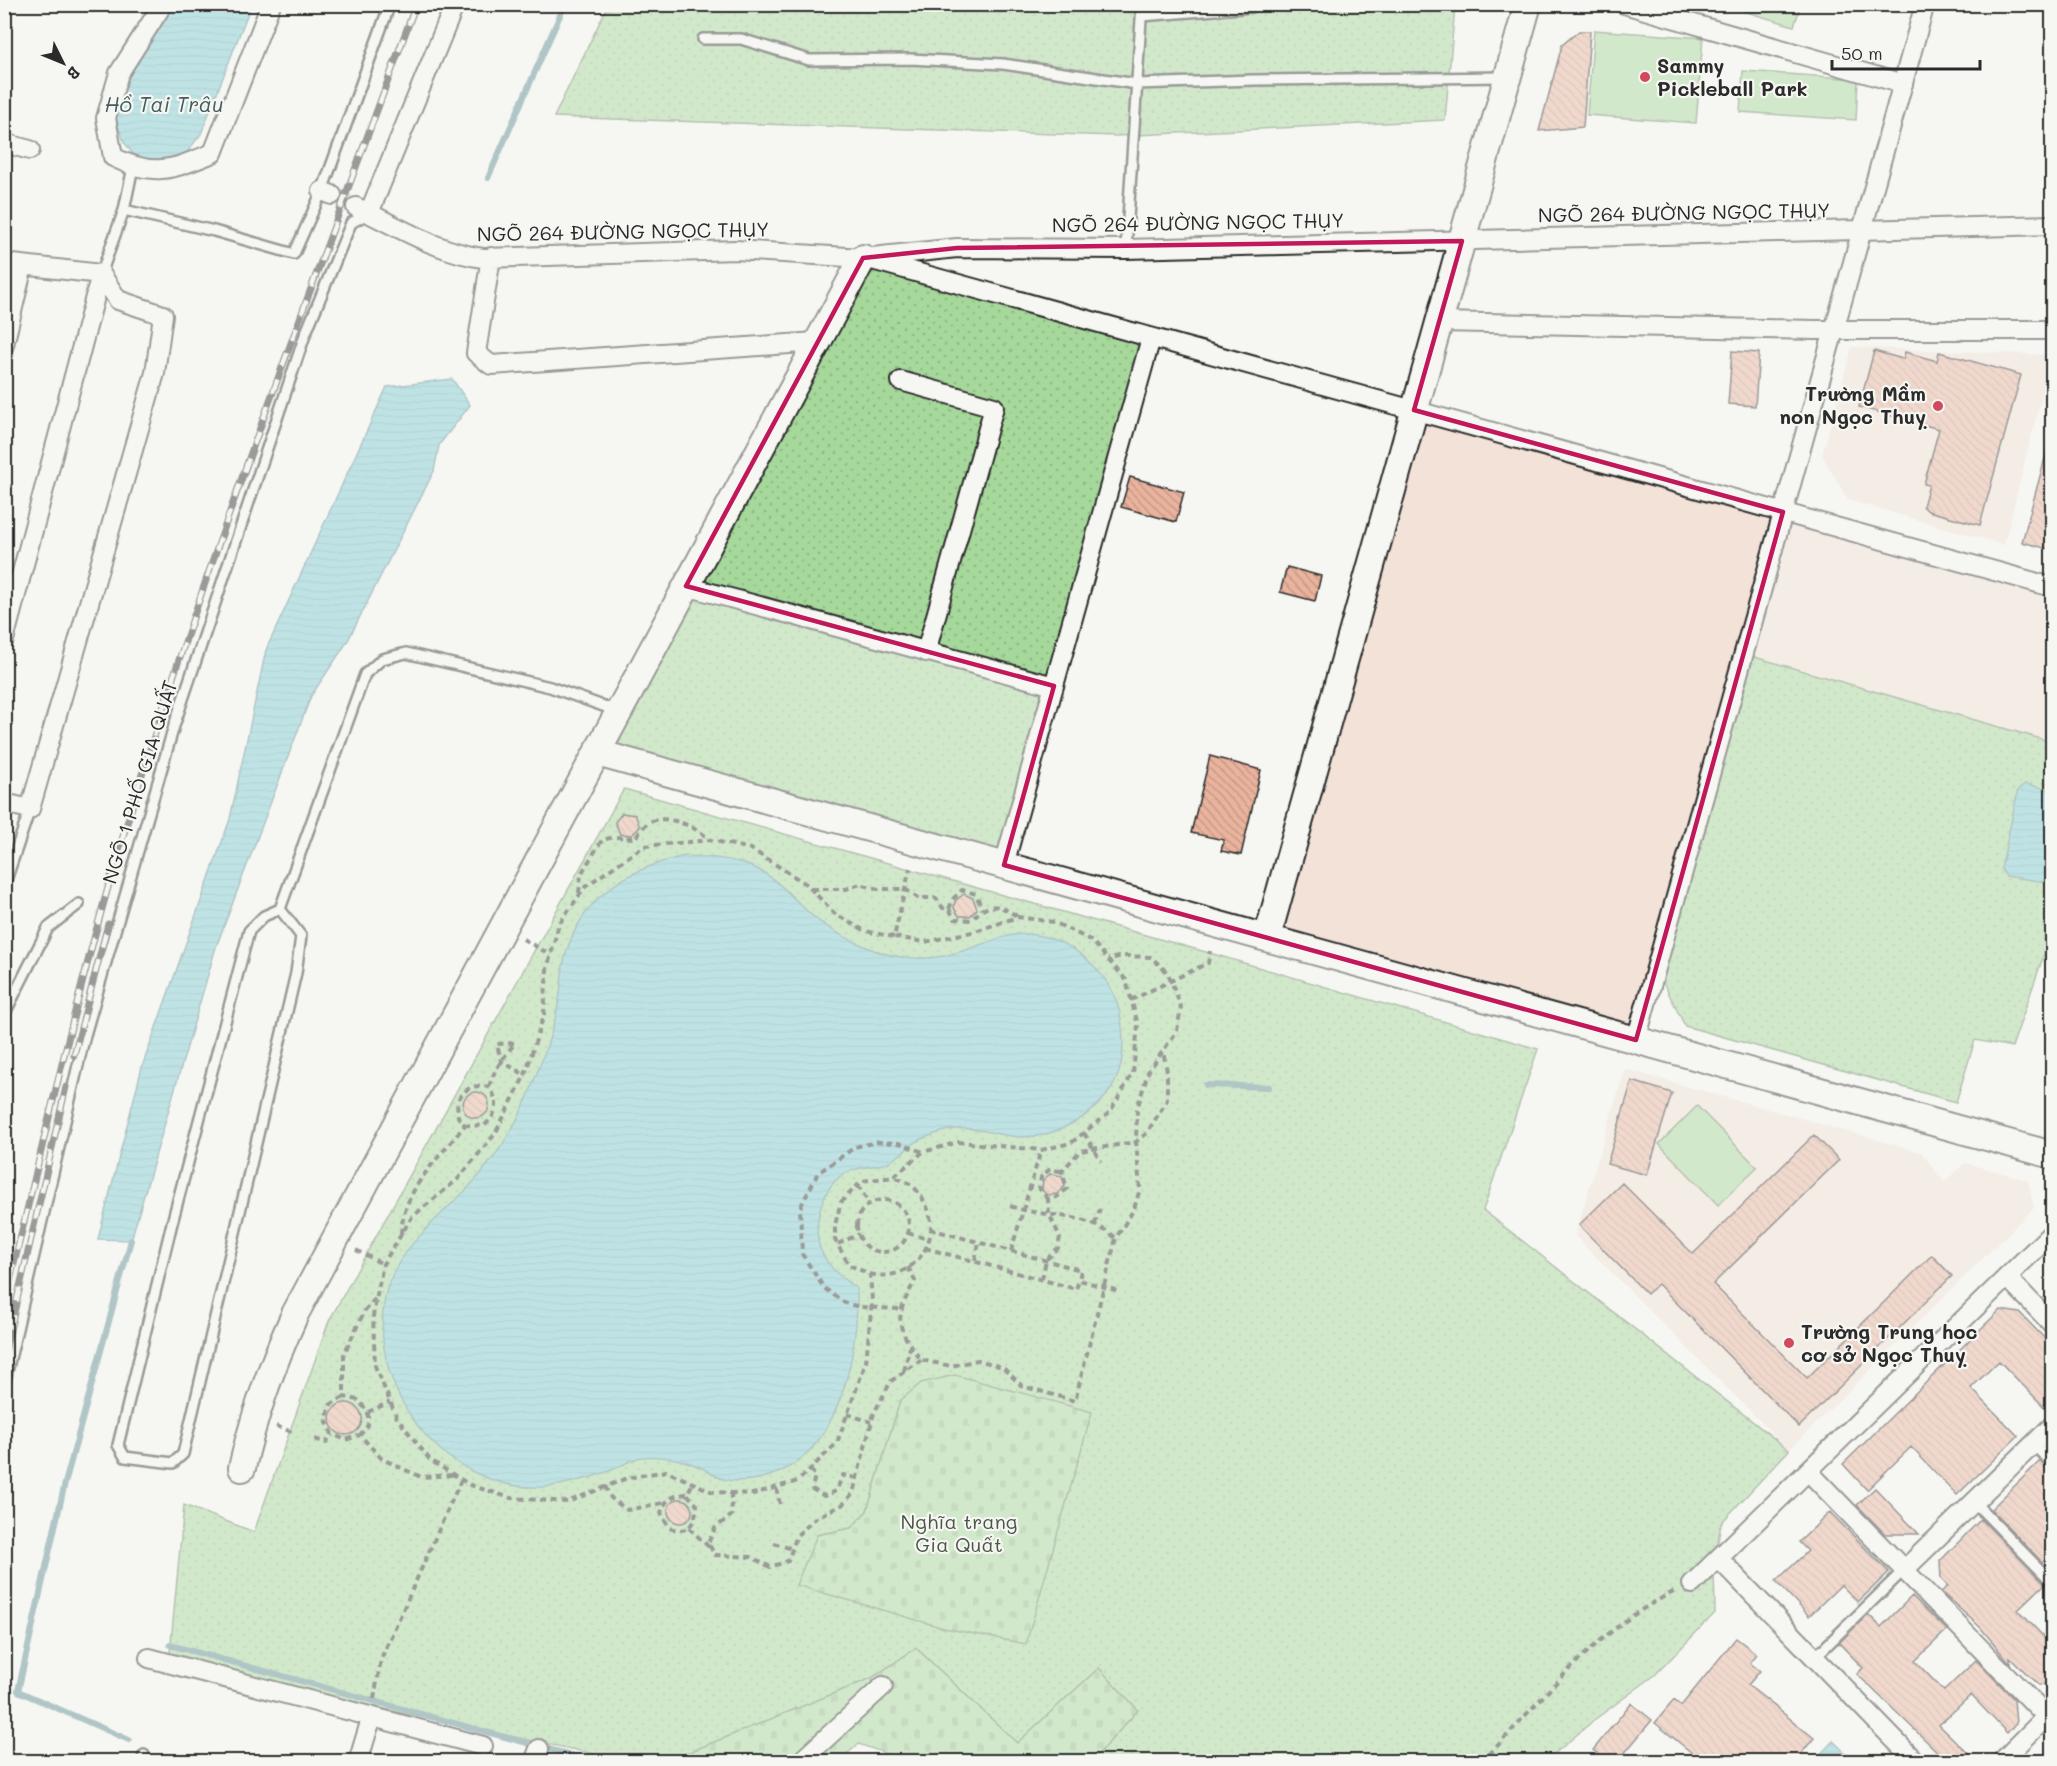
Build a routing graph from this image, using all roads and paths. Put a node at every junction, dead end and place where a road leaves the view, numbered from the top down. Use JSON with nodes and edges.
{"nodes":[{"id":1,"x":164,"y":4,"type":"edge"},
{"id":2,"x":271,"y":4,"type":"edge"},
{"id":3,"x":390,"y":4,"type":"edge"},
{"id":4,"x":454,"y":4,"type":"edge"},
{"id":5,"x":1142,"y":4,"type":"edge"},
{"id":6,"x":1528,"y":4,"type":"edge"},
{"id":7,"x":1624,"y":4,"type":"edge"},
{"id":8,"x":1925,"y":4,"type":"edge"},
{"id":9,"x":1252,"y":7,"type":"dead end"},
{"id":10,"x":1141,"y":16,"type":"junction"},
{"id":11,"x":704,"y":39,"type":"dead end"},
{"id":12,"x":1507,"y":77,"type":"junction"},
{"id":13,"x":1137,"y":84,"type":"junction"},
{"id":14,"x":1903,"y":84,"type":"junction"},
{"id":15,"x":4,"y":143,"type":"edge"},
{"id":16,"x":30,"y":150,"type":"dead end"},
{"id":17,"x":133,"y":167,"type":"junction"},
{"id":18,"x":124,"y":210,"type":"junction"},
{"id":19,"x":362,"y":210,"type":"junction"},
{"id":20,"x":2052,"y":225,"type":"edge"},
{"id":21,"x":1862,"y":231,"type":"junction"},
{"id":22,"x":1462,"y":241,"type":"junction"},
{"id":23,"x":1126,"y":249,"type":"junction"},
{"id":24,"x":491,"y":257,"type":"junction"},
{"id":25,"x":863,"y":258,"type":"junction"},
{"id":26,"x":4,"y":263,"type":"edge"},
{"id":27,"x":23,"y":266,"type":"junction"},
{"id":28,"x":101,"y":273,"type":"junction"},
{"id":29,"x":1439,"y":322,"type":"junction"},
{"id":30,"x":1834,"y":330,"type":"junction"},
{"id":31,"x":2052,"y":330,"type":"edge"},
{"id":32,"x":1151,"y":338,"type":"junction"},
{"id":33,"x":818,"y":342,"type":"junction"},
{"id":34,"x":4,"y":345,"type":"edge"},
{"id":35,"x":901,"y":381,"type":"dead end"},
{"id":36,"x":1414,"y":410,"type":"junction"},
{"id":37,"x":1783,"y":512,"type":"junction"},
{"id":38,"x":686,"y":586,"type":"junction"},
{"id":39,"x":2052,"y":587,"type":"edge"},
{"id":40,"x":4,"y":640,"type":"edge"},
{"id":41,"x":926,"y":652,"type":"junction"},
{"id":42,"x":1054,"y":686,"type":"junction"},
{"id":43,"x":619,"y":712,"type":"junction"},
{"id":44,"x":597,"y":753,"type":"junction"},
{"id":45,"x":4,"y":803,"type":"edge"},
{"id":46,"x":30,"y":809,"type":"junction"},
{"id":47,"x":711,"y":840,"type":"junction"},
{"id":48,"x":1004,"y":866,"type":"junction"},
{"id":49,"x":910,"y":868,"type":"dead end"},
{"id":50,"x":4,"y":886,"type":"edge"},
{"id":51,"x":811,"y":889,"type":"junction"},
{"id":52,"x":905,"y":889,"type":"junction"},
{"id":53,"x":579,"y":894,"type":"junction"},
{"id":54,"x":79,"y":904,"type":"dead end"},
{"id":55,"x":280,"y":909,"type":"junction"},
{"id":56,"x":949,"y":909,"type":"junction"},
{"id":57,"x":982,"y":909,"type":"junction"},
{"id":58,"x":1018,"y":916,"type":"junction"},
{"id":59,"x":894,"y":937,"type":"junction"},
{"id":60,"x":1267,"y":938,"type":"junction"},
{"id":61,"x":523,"y":939,"type":"dead end"},
{"id":62,"x":1210,"y":951,"type":"dead end"},
{"id":63,"x":550,"y":955,"type":"junction"},
{"id":64,"x":1107,"y":959,"type":"junction"},
{"id":65,"x":1170,"y":982,"type":"junction"},
{"id":66,"x":1131,"y":1000,"type":"junction"},
{"id":67,"x":4,"y":1015,"type":"edge"},
{"id":68,"x":1636,"y":1040,"type":"junction"},
{"id":69,"x":1162,"y":1050,"type":"junction"},
{"id":70,"x":501,"y":1061,"type":"junction"},
{"id":71,"x":525,"y":1075,"type":"junction"},
{"id":72,"x":489,"y":1087,"type":"junction"},
{"id":73,"x":494,"y":1116,"type":"junction"},
{"id":74,"x":502,"y":1121,"type":"junction"},
{"id":75,"x":465,"y":1125,"type":"junction"},
{"id":76,"x":1084,"y":1133,"type":"junction"},
{"id":77,"x":1136,"y":1142,"type":"junction"},
{"id":78,"x":1094,"y":1149,"type":"junction"},
{"id":79,"x":1041,"y":1150,"type":"junction"},
{"id":80,"x":923,"y":1152,"type":"junction"},
{"id":81,"x":2052,"y":1155,"type":"edge"},
{"id":82,"x":1101,"y":1161,"type":"dead end"},
{"id":83,"x":1062,"y":1171,"type":"junction"},
{"id":84,"x":893,"y":1177,"type":"junction"},
{"id":85,"x":858,"y":1185,"type":"junction"},
{"id":86,"x":1047,"y":1199,"type":"junction"},
{"id":87,"x":869,"y":1204,"type":"junction"},
{"id":88,"x":1010,"y":1206,"type":"dead end"},
{"id":89,"x":1100,"y":1209,"type":"dead end"},
{"id":90,"x":1022,"y":1211,"type":"junction"},
{"id":91,"x":1049,"y":1214,"type":"junction"},
{"id":92,"x":1095,"y":1224,"type":"junction"},
{"id":93,"x":930,"y":1229,"type":"junction"},
{"id":94,"x":908,"y":1233,"type":"junction"},
{"id":95,"x":2052,"y":1233,"type":"edge"},
{"id":96,"x":401,"y":1234,"type":"junction"},
{"id":97,"x":859,"y":1234,"type":"junction"},
{"id":98,"x":1116,"y":1238,"type":"junction"},
{"id":99,"x":931,"y":1240,"type":"junction"},
{"id":100,"x":979,"y":1243,"type":"junction"},
{"id":101,"x":838,"y":1245,"type":"junction"},
{"id":102,"x":925,"y":1248,"type":"junction"},
{"id":103,"x":356,"y":1250,"type":"dead end"},
{"id":104,"x":1011,"y":1251,"type":"junction"},
{"id":105,"x":975,"y":1260,"type":"junction"},
{"id":106,"x":1046,"y":1260,"type":"junction"},
{"id":107,"x":383,"y":1263,"type":"junction"},
{"id":108,"x":908,"y":1267,"type":"junction"},
{"id":109,"x":870,"y":1274,"type":"junction"},
{"id":110,"x":2007,"y":1277,"type":"junction"},
{"id":111,"x":1042,"y":1279,"type":"junction"},
{"id":112,"x":1078,"y":1280,"type":"junction"},
{"id":113,"x":1104,"y":1287,"type":"junction"},
{"id":114,"x":1119,"y":1291,"type":"dead end"},
{"id":115,"x":377,"y":1297,"type":"junction"},
{"id":116,"x":871,"y":1307,"type":"junction"},
{"id":117,"x":899,"y":1309,"type":"junction"},
{"id":118,"x":2052,"y":1324,"type":"edge"},
{"id":119,"x":910,"y":1346,"type":"junction"},
{"id":120,"x":921,"y":1360,"type":"junction"},
{"id":121,"x":904,"y":1372,"type":"junction"},
{"id":122,"x":4,"y":1385,"type":"edge"},
{"id":123,"x":344,"y":1397,"type":"junction"},
{"id":124,"x":390,"y":1402,"type":"junction"},
{"id":125,"x":368,"y":1412,"type":"junction"},
{"id":126,"x":847,"y":1414,"type":"junction"},
{"id":127,"x":871,"y":1422,"type":"junction"},
{"id":128,"x":2052,"y":1426,"type":"edge"},
{"id":129,"x":332,"y":1434,"type":"junction"},
{"id":130,"x":360,"y":1435,"type":"junction"},
{"id":131,"x":315,"y":1439,"type":"dead end"},
{"id":132,"x":2033,"y":1444,"type":"junction"},
{"id":133,"x":2052,"y":1464,"type":"edge"},
{"id":134,"x":242,"y":1468,"type":"dead end"},
{"id":135,"x":810,"y":1470,"type":"junction"},
{"id":136,"x":1808,"y":1471,"type":"junction"},
{"id":137,"x":454,"y":1475,"type":"junction"},
{"id":138,"x":857,"y":1478,"type":"junction"},
{"id":139,"x":460,"y":1480,"type":"junction"},
{"id":140,"x":693,"y":1483,"type":"junction"},
{"id":141,"x":606,"y":1486,"type":"junction"},
{"id":142,"x":776,"y":1488,"type":"junction"},
{"id":143,"x":731,"y":1493,"type":"junction"},
{"id":144,"x":687,"y":1494,"type":"junction"},
{"id":145,"x":1974,"y":1502,"type":"junction"},
{"id":146,"x":663,"y":1503,"type":"junction"},
{"id":147,"x":781,"y":1508,"type":"dead end"},
{"id":148,"x":688,"y":1528,"type":"junction"},
{"id":149,"x":774,"y":1543,"type":"dead end"},
{"id":150,"x":712,"y":1549,"type":"junction"},
{"id":151,"x":792,"y":1550,"type":"junction"},
{"id":152,"x":1719,"y":1559,"type":"junction"},
{"id":153,"x":1904,"y":1570,"type":"junction"},
{"id":154,"x":2052,"y":1582,"type":"edge"},
{"id":155,"x":1692,"y":1584,"type":"joint"},
{"id":156,"x":149,"y":1658,"type":"dead end"},
{"id":157,"x":1815,"y":1658,"type":"junction"},
{"id":158,"x":883,"y":1686,"type":"dead end"},
{"id":159,"x":375,"y":1694,"type":"dead end"},
{"id":160,"x":2051,"y":1716,"type":"edge"},
{"id":161,"x":372,"y":1719,"type":"junction"},
{"id":162,"x":483,"y":1746,"type":"dead end"},
{"id":163,"x":358,"y":1761,"type":"edge"},
{"id":164,"x":800,"y":1761,"type":"edge"},
{"id":165,"x":1482,"y":1761,"type":"edge"},
{"id":166,"x":1916,"y":1761,"type":"edge"},
{"id":167,"x":2001,"y":1761,"type":"edge"}],
"edges":[{"from":1,"to":17,"type":"street"},
{"from":2,"to":17,"type":"street"},
{"from":3,"to":18,"type":"lane"},
{"from":4,"to":19,"type":"street"},
{"from":5,"to":10,"type":"lane"},
{"from":6,"to":12,"type":"street"},
{"from":7,"to":14,"type":"street"},
{"from":8,"to":14,"type":"street"},
{"from":9,"to":10,"type":"lane"},
{"from":10,"to":13,"type":"lane"},
{"from":11,"to":13,"type":"lane"},
{"from":12,"to":13,"type":"lane"},
{"from":12,"to":22,"type":"street"},
{"from":13,"to":23,"type":"lane"},
{"from":14,"to":21,"type":"street"},
{"from":15,"to":16,"type":"street"},
{"from":17,"to":18,"type":"lane"},
{"from":18,"to":28,"type":"lane"},
{"from":19,"to":24,"type":"street","name":"NGÕ 264 ĐƯỜNG NGỌC THỤY"},
{"from":19,"to":122,"type":"lane","name":"NGÕ 1 PHỐ GIA QUẤT"},
{"from":20,"to":21,"type":"street","name":"NGÕ 264 ĐƯỜNG NGỌC THỤY"},
{"from":21,"to":22,"type":"street","name":"NGÕ 264 ĐƯỜNG NGỌC THỤY"},
{"from":21,"to":30,"type":"street"},
{"from":22,"to":23,"type":"street","name":"NGÕ 264 ĐƯỜNG NGỌC THỤY"},
{"from":22,"to":29,"type":"street"},
{"from":23,"to":25,"type":"street","name":"NGÕ 264 ĐƯỜNG NGỌC THỤY"},
{"from":24,"to":25,"type":"street","name":"NGÕ 264 ĐƯỜNG NGỌC THỤY"},
{"from":24,"to":33,"type":"street"},
{"from":25,"to":32,"type":"street"},
{"from":25,"to":33,"type":"street"},
{"from":26,"to":27,"type":"street"},
{"from":27,"to":28,"type":"street"},
{"from":27,"to":34,"type":"street"},
{"from":28,"to":40,"type":"street"},
{"from":28,"to":46,"type":"street"},
{"from":29,"to":30,"type":"street"},
{"from":29,"to":36,"type":"street"},
{"from":30,"to":31,"type":"street"},
{"from":30,"to":37,"type":"street"},
{"from":32,"to":36,"type":"street"},
{"from":32,"to":42,"type":"street"},
{"from":33,"to":38,"type":"street"},
{"from":35,"to":41,"type":"street"},
{"from":36,"to":37,"type":"street"},
{"from":36,"to":60,"type":"street"},
{"from":37,"to":39,"type":"street"},
{"from":37,"to":68,"type":"street"},
{"from":38,"to":41,"type":"street"},
{"from":38,"to":43,"type":"street"},
{"from":41,"to":42,"type":"street"},
{"from":42,"to":48,"type":"street"},
{"from":43,"to":44,"type":"street"},
{"from":43,"to":55,"type":"lane"},
{"from":44,"to":48,"type":"street"},
{"from":44,"to":134,"type":"street"},
{"from":45,"to":46,"type":"street"},
{"from":46,"to":50,"type":"lane"},
{"from":47,"to":51,"type":"path"},
{"from":47,"to":53,"type":"path"},
{"from":47,"to":53,"type":"path"},
{"from":48,"to":60,"type":"street"},
{"from":49,"to":52,"type":"path"},
{"from":51,"to":52,"type":"path"},
{"from":51,"to":59,"type":"path"},
{"from":52,"to":56,"type":"path"},
{"from":52,"to":59,"type":"path"},
{"from":53,"to":63,"type":"path"},
{"from":54,"to":67,"type":"lane"},
{"from":55,"to":55,"type":"lane"},
{"from":56,"to":57,"type":"path"},
{"from":56,"to":57,"type":"path"},
{"from":57,"to":58,"type":"path"},
{"from":58,"to":59,"type":"path"},
{"from":58,"to":64,"type":"path"},
{"from":60,"to":68,"type":"street"},
{"from":61,"to":63,"type":"path"},
{"from":62,"to":65,"type":"path"},
{"from":63,"to":71,"type":"path"},
{"from":64,"to":65,"type":"path"},
{"from":64,"to":66,"type":"path"},
{"from":65,"to":66,"type":"path"},
{"from":65,"to":69,"type":"path"},
{"from":66,"to":76,"type":"path"},
{"from":68,"to":81,"type":"street"},
{"from":69,"to":77,"type":"path"},
{"from":69,"to":77,"type":"path"},
{"from":70,"to":70,"type":"path"},
{"from":70,"to":71,"type":"path"},
{"from":70,"to":72,"type":"path"},
{"from":71,"to":74,"type":"path"},
{"from":72,"to":73,"type":"path"},
{"from":72,"to":75,"type":"path"},
{"from":73,"to":74,"type":"path"},
{"from":73,"to":75,"type":"path"},
{"from":74,"to":96,"type":"path"},
{"from":75,"to":96,"type":"path"},
{"from":76,"to":78,"type":"path"},
{"from":76,"to":79,"type":"path"},
{"from":77,"to":78,"type":"path"},
{"from":77,"to":98,"type":"path"},
{"from":78,"to":82,"type":"path"},
{"from":78,"to":83,"type":"path"},
{"from":79,"to":80,"type":"path"},
{"from":79,"to":90,"type":"path"},
{"from":80,"to":84,"type":"path"},
{"from":80,"to":116,"type":"path"},
{"from":83,"to":86,"type":"path"},
{"from":83,"to":86,"type":"path"},
{"from":84,"to":85,"type":"path"},
{"from":84,"to":93,"type":"path"},
{"from":85,"to":87,"type":"path"},
{"from":85,"to":101,"type":"path"},
{"from":86,"to":91,"type":"path"},
{"from":87,"to":94,"type":"path"},
{"from":87,"to":97,"type":"path"},
{"from":88,"to":90,"type":"path"},
{"from":89,"to":92,"type":"path"},
{"from":90,"to":91,"type":"path"},
{"from":90,"to":104,"type":"path"},
{"from":91,"to":92,"type":"path"},
{"from":91,"to":106,"type":"path"},
{"from":92,"to":98,"type":"path"},
{"from":93,"to":99,"type":"path"},
{"from":93,"to":100,"type":"path"},
{"from":94,"to":97,"type":"path"},
{"from":94,"to":99,"type":"path"},
{"from":95,"to":110,"type":"street"},
{"from":96,"to":107,"type":"path"},
{"from":97,"to":101,"type":"path"},
{"from":98,"to":113,"type":"path"},
{"from":99,"to":102,"type":"path"},
{"from":100,"to":104,"type":"path"},
{"from":100,"to":105,"type":"path"},
{"from":101,"to":109,"type":"path"},
{"from":102,"to":105,"type":"path"},
{"from":102,"to":108,"type":"path"},
{"from":103,"to":107,"type":"path"},
{"from":104,"to":106,"type":"path"},
{"from":105,"to":111,"type":"path"},
{"from":106,"to":111,"type":"path"},
{"from":106,"to":112,"type":"path"},
{"from":107,"to":115,"type":"path"},
{"from":108,"to":109,"type":"path"},
{"from":108,"to":117,"type":"path"},
{"from":109,"to":116,"type":"path"},
{"from":110,"to":118,"type":"street"},
{"from":110,"to":136,"type":"street"},
{"from":111,"to":112,"type":"path"},
{"from":112,"to":113,"type":"path"},
{"from":113,"to":114,"type":"path"},
{"from":113,"to":120,"type":"path"},
{"from":115,"to":123,"type":"path"},
{"from":115,"to":124,"type":"path"},
{"from":116,"to":117,"type":"path"},
{"from":116,"to":126,"type":"path"},
{"from":117,"to":119,"type":"path"},
{"from":119,"to":120,"type":"path"},
{"from":119,"to":121,"type":"path"},
{"from":120,"to":121,"type":"path"},
{"from":121,"to":127,"type":"path"},
{"from":123,"to":125,"type":"path"},
{"from":123,"to":129,"type":"path"},
{"from":124,"to":125,"type":"path"},
{"from":124,"to":137,"type":"path"},
{"from":125,"to":130,"type":"path"},
{"from":126,"to":127,"type":"path"},
{"from":126,"to":135,"type":"path"},
{"from":127,"to":138,"type":"path"},
{"from":128,"to":132,"type":"street"},
{"from":129,"to":130,"type":"path"},
{"from":129,"to":131,"type":"path"},
{"from":130,"to":137,"type":"path"},
{"from":132,"to":133,"type":"lane"},
{"from":132,"to":145,"type":"street"},
{"from":135,"to":138,"type":"path"},
{"from":135,"to":142,"type":"path"},
{"from":136,"to":152,"type":"street"},
{"from":136,"to":153,"type":"street"},
{"from":137,"to":139,"type":"path"},
{"from":138,"to":151,"type":"path"},
{"from":139,"to":141,"type":"path"},
{"from":139,"to":159,"type":"path"},
{"from":140,"to":141,"type":"path"},
{"from":140,"to":143,"type":"path"},
{"from":140,"to":144,"type":"path"},
{"from":141,"to":146,"type":"path"},
{"from":142,"to":143,"type":"path"},
{"from":142,"to":147,"type":"path"},
{"from":143,"to":150,"type":"path"},
{"from":144,"to":146,"type":"path"},
{"from":144,"to":148,"type":"path"},
{"from":145,"to":153,"type":"street"},
{"from":145,"to":154,"type":"lane"},
{"from":146,"to":148,"type":"path"},
{"from":148,"to":150,"type":"path"},
{"from":149,"to":151,"type":"path"},
{"from":150,"to":151,"type":"path"},
{"from":152,"to":155,"type":"street"},
{"from":152,"to":157,"type":"street"},
{"from":153,"to":157,"type":"lane"},
{"from":153,"to":160,"type":"street"},
{"from":155,"to":165,"type":"path"},
{"from":156,"to":161,"type":"street"},
{"from":157,"to":166,"type":"street"},
{"from":158,"to":164,"type":"street"},
{"from":160,"to":167,"type":"street"},
{"from":161,"to":162,"type":"street"},
{"from":161,"to":163,"type":"street"}]}
